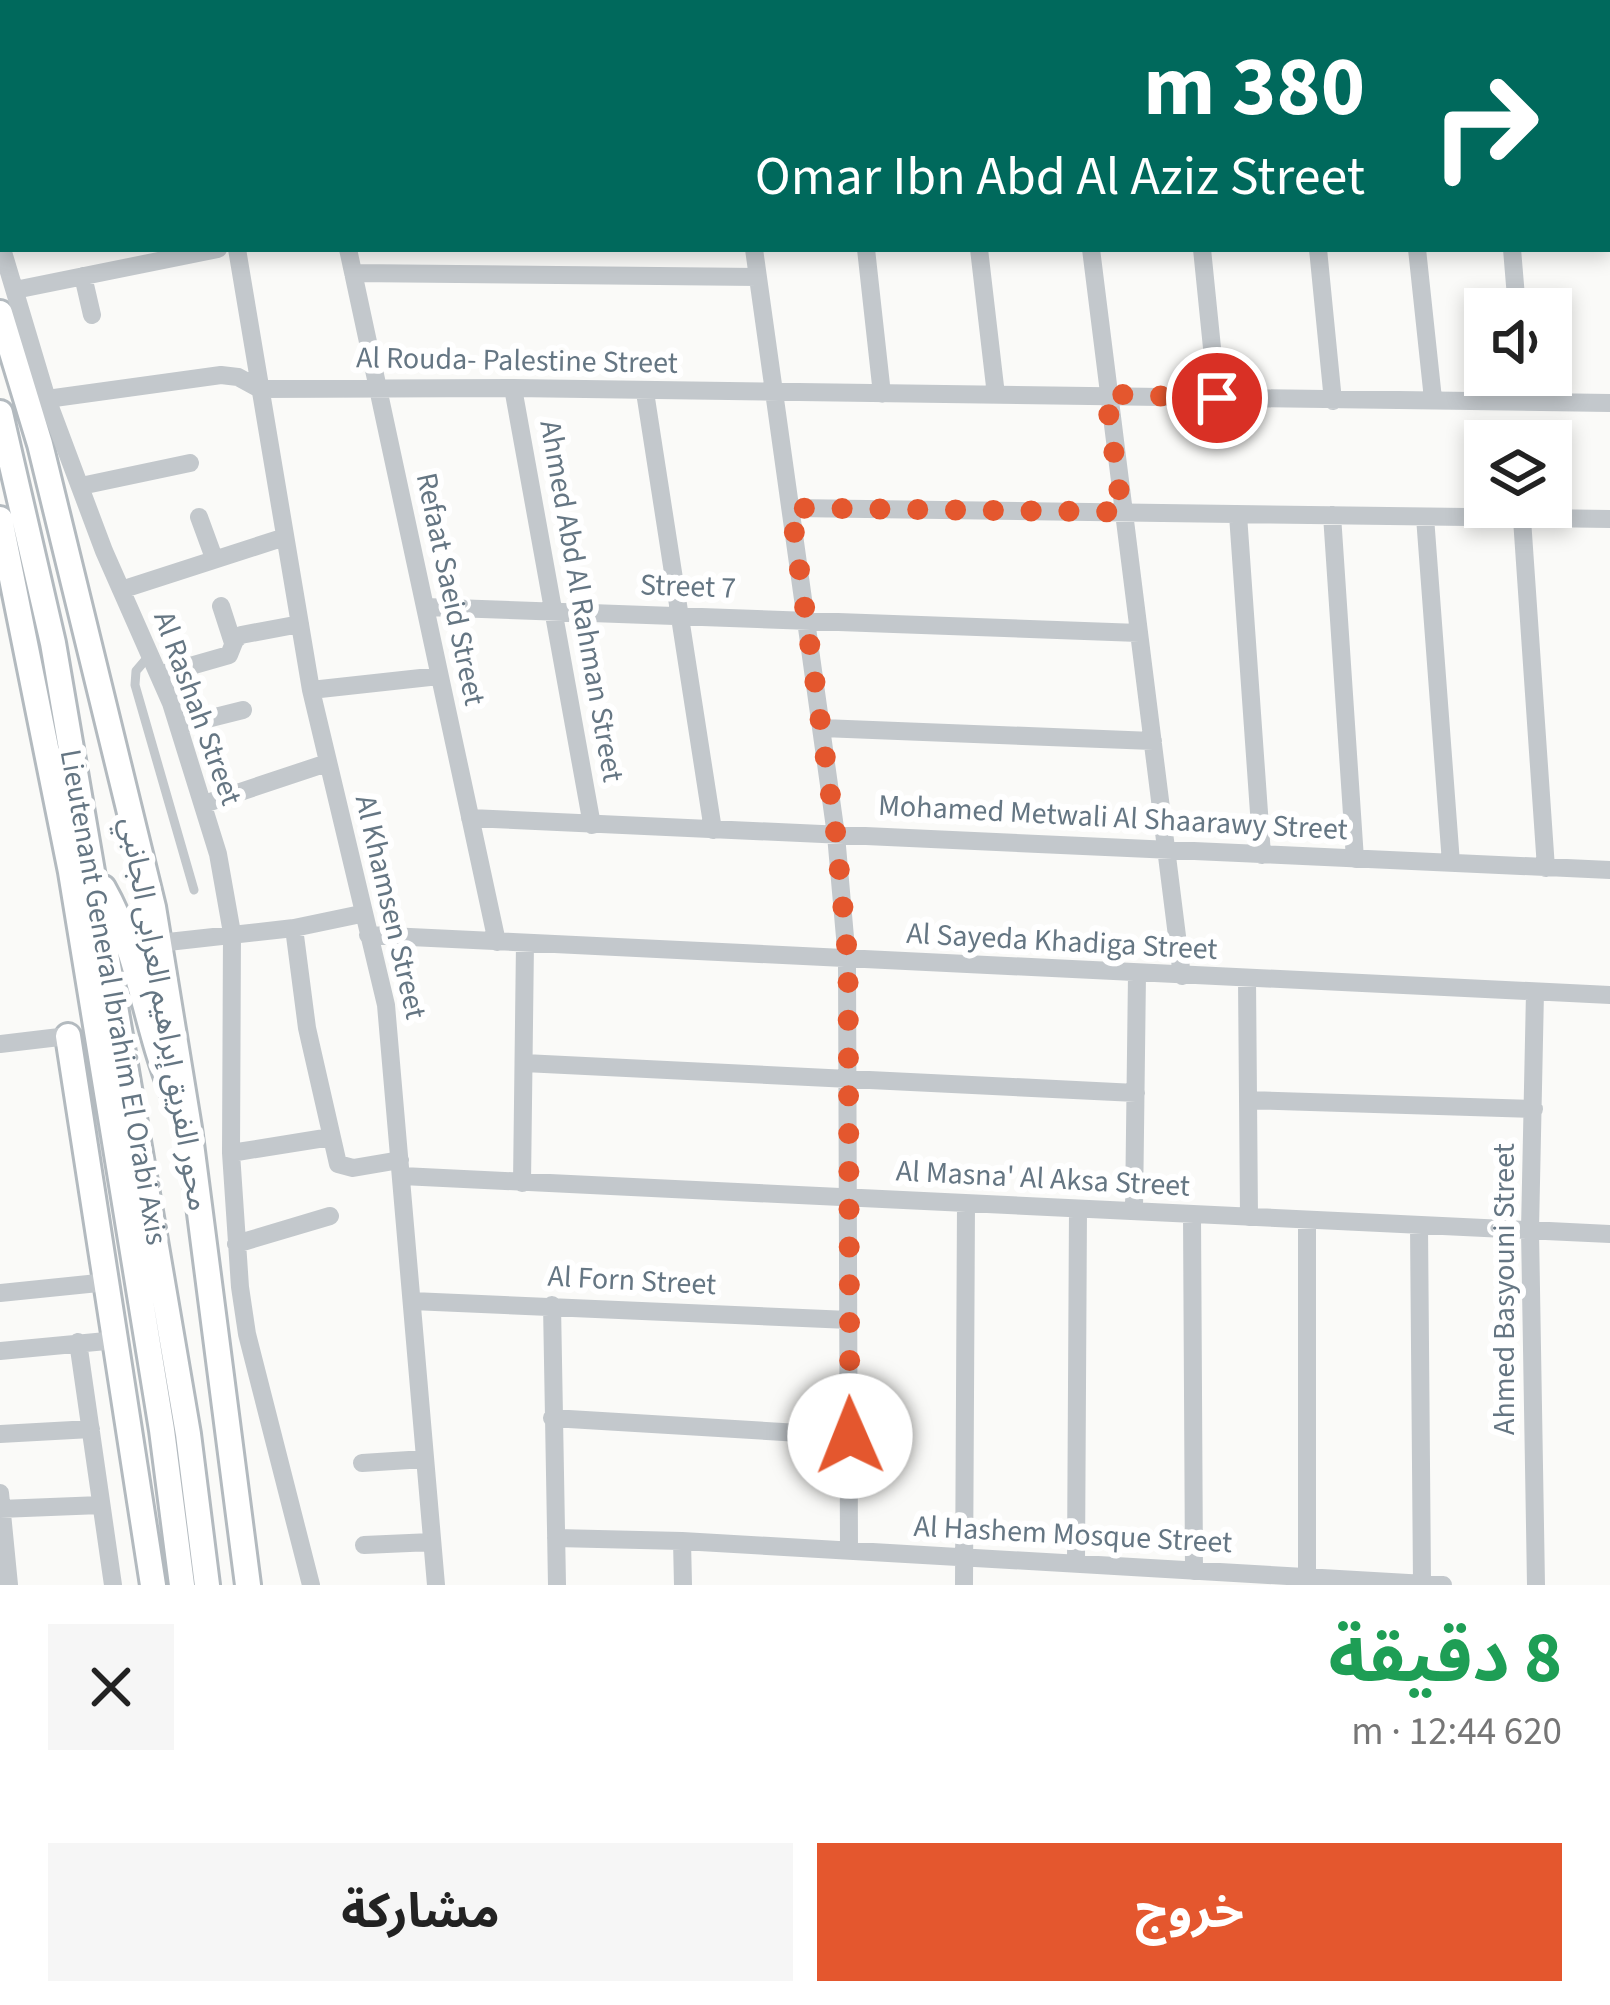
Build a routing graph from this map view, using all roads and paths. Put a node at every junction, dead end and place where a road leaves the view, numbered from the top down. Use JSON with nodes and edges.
{"nodes":[{"id":1,"x":3,"y":252,"type":"edge"},
{"id":2,"x":203,"y":252,"type":"edge"},
{"id":3,"x":237,"y":252,"type":"edge"},
{"id":4,"x":349,"y":252,"type":"edge"},
{"id":5,"x":754,"y":252,"type":"edge"},
{"id":6,"x":866,"y":252,"type":"edge"},
{"id":7,"x":979,"y":252,"type":"edge"},
{"id":8,"x":1091,"y":252,"type":"edge"},
{"id":9,"x":1202,"y":252,"type":"edge"},
{"id":10,"x":1318,"y":252,"type":"edge"},
{"id":11,"x":1417,"y":252,"type":"edge"},
{"id":12,"x":1512,"y":252,"type":"edge"},
{"id":13,"x":353,"y":274,"type":"junction"},
{"id":14,"x":83,"y":276,"type":"junction"},
{"id":15,"x":758,"y":278,"type":"junction"},
{"id":16,"x":1515,"y":288,"type":"edge"},
{"id":17,"x":15,"y":290,"type":"junction"},
{"id":18,"x":0,"y":313,"type":"edge"},
{"id":19,"x":92,"y":315,"type":"dead end"},
{"id":20,"x":377,"y":387,"type":"junction"},
{"id":21,"x":513,"y":388,"type":"junction"},
{"id":22,"x":260,"y":389,"type":"junction"},
{"id":23,"x":645,"y":392,"type":"junction"},
{"id":24,"x":773,"y":393,"type":"junction"},
{"id":25,"x":882,"y":394,"type":"junction"},
{"id":26,"x":1106,"y":394,"type":"junction"},
{"id":27,"x":996,"y":395,"type":"junction"},
{"id":28,"x":1525,"y":396,"type":"edge"},
{"id":29,"x":1217,"y":398,"type":"junction"},
{"id":30,"x":1433,"y":399,"type":"junction"},
{"id":31,"x":47,"y":400,"type":"junction"},
{"id":32,"x":1525,"y":400,"type":"junction"},
{"id":33,"x":1333,"y":401,"type":"junction"},
{"id":34,"x":1610,"y":403,"type":"edge"},
{"id":35,"x":0,"y":413,"type":"edge"},
{"id":36,"x":190,"y":463,"type":"dead end"},
{"id":37,"x":81,"y":486,"type":"junction"},
{"id":38,"x":791,"y":508,"type":"junction"},
{"id":39,"x":1122,"y":512,"type":"junction"},
{"id":40,"x":1238,"y":515,"type":"junction"},
{"id":41,"x":1332,"y":515,"type":"junction"},
{"id":42,"x":199,"y":517,"type":"dead end"},
{"id":43,"x":1425,"y":517,"type":"junction"},
{"id":44,"x":1464,"y":518,"type":"edge"},
{"id":45,"x":0,"y":519,"type":"edge"},
{"id":46,"x":1572,"y":519,"type":"edge"},
{"id":47,"x":1610,"y":519,"type":"edge"},
{"id":48,"x":1523,"y":528,"type":"edge"},
{"id":49,"x":285,"y":537,"type":"junction"},
{"id":50,"x":214,"y":558,"type":"junction"},
{"id":51,"x":6,"y":575,"type":"edge"},
{"id":52,"x":121,"y":590,"type":"junction"},
{"id":53,"x":220,"y":606,"type":"dead end"},
{"id":54,"x":424,"y":608,"type":"junction"},
{"id":55,"x":554,"y":613,"type":"junction"},
{"id":56,"x":681,"y":615,"type":"junction"},
{"id":57,"x":806,"y":620,"type":"junction"},
{"id":58,"x":300,"y":624,"type":"junction"},
{"id":59,"x":1138,"y":633,"type":"junction"},
{"id":60,"x":233,"y":643,"type":"junction"},
{"id":61,"x":150,"y":655,"type":"junction"},
{"id":62,"x":159,"y":675,"type":"junction"},
{"id":63,"x":439,"y":676,"type":"junction"},
{"id":64,"x":311,"y":690,"type":"junction"},
{"id":65,"x":243,"y":710,"type":"dead end"},
{"id":66,"x":179,"y":726,"type":"junction"},
{"id":67,"x":822,"y":728,"type":"junction"},
{"id":68,"x":1153,"y":741,"type":"junction"},
{"id":69,"x":327,"y":763,"type":"junction"},
{"id":70,"x":204,"y":804,"type":"junction"},
{"id":71,"x":470,"y":818,"type":"junction"},
{"id":72,"x":592,"y":825,"type":"junction"},
{"id":73,"x":713,"y":830,"type":"junction"},
{"id":74,"x":836,"y":835,"type":"junction"},
{"id":75,"x":1165,"y":850,"type":"junction"},
{"id":76,"x":1262,"y":855,"type":"junction"},
{"id":77,"x":1354,"y":859,"type":"junction"},
{"id":78,"x":1451,"y":863,"type":"junction"},
{"id":79,"x":1546,"y":868,"type":"junction"},
{"id":80,"x":1610,"y":871,"type":"edge"},
{"id":81,"x":94,"y":874,"type":"junction"},
{"id":82,"x":194,"y":890,"type":"dead end"},
{"id":83,"x":362,"y":914,"type":"junction"},
{"id":84,"x":294,"y":928,"type":"junction"},
{"id":85,"x":232,"y":933,"type":"junction"},
{"id":86,"x":368,"y":935,"type":"junction"},
{"id":87,"x":496,"y":942,"type":"junction"},
{"id":88,"x":159,"y":943,"type":"junction"},
{"id":89,"x":525,"y":943,"type":"junction"},
{"id":90,"x":848,"y":960,"type":"junction"},
{"id":91,"x":1137,"y":974,"type":"junction"},
{"id":92,"x":1182,"y":976,"type":"junction"},
{"id":93,"x":1247,"y":980,"type":"junction"},
{"id":94,"x":1535,"y":992,"type":"junction"},
{"id":95,"x":1610,"y":995,"type":"edge"},
{"id":96,"x":68,"y":1036,"type":"joint"},
{"id":97,"x":0,"y":1044,"type":"edge"},
{"id":98,"x":524,"y":1063,"type":"junction"},
{"id":99,"x":848,"y":1078,"type":"junction"},
{"id":100,"x":1136,"y":1094,"type":"junction"},
{"id":101,"x":1248,"y":1100,"type":"junction"},
{"id":102,"x":1534,"y":1109,"type":"junction"},
{"id":103,"x":189,"y":1128,"type":"junction"},
{"id":104,"x":331,"y":1137,"type":"junction"},
{"id":105,"x":231,"y":1153,"type":"junction"},
{"id":106,"x":401,"y":1168,"type":"junction"},
{"id":107,"x":522,"y":1183,"type":"junction"},
{"id":108,"x":850,"y":1198,"type":"junction"},
{"id":109,"x":966,"y":1204,"type":"junction"},
{"id":110,"x":1078,"y":1209,"type":"junction"},
{"id":111,"x":1134,"y":1211,"type":"junction"},
{"id":112,"x":1192,"y":1215,"type":"junction"},
{"id":113,"x":330,"y":1216,"type":"dead end"},
{"id":114,"x":1249,"y":1217,"type":"junction"},
{"id":115,"x":1307,"y":1220,"type":"junction"},
{"id":116,"x":1419,"y":1226,"type":"junction"},
{"id":117,"x":1530,"y":1230,"type":"junction"},
{"id":118,"x":1610,"y":1234,"type":"edge"},
{"id":119,"x":236,"y":1244,"type":"junction"},
{"id":120,"x":108,"y":1282,"type":"junction"},
{"id":121,"x":0,"y":1293,"type":"edge"},
{"id":122,"x":412,"y":1301,"type":"junction"},
{"id":123,"x":552,"y":1306,"type":"junction"},
{"id":124,"x":849,"y":1320,"type":"junction"},
{"id":125,"x":117,"y":1340,"type":"junction"},
{"id":126,"x":78,"y":1342,"type":"junction"},
{"id":127,"x":0,"y":1351,"type":"edge"},
{"id":128,"x":552,"y":1418,"type":"junction"},
{"id":129,"x":91,"y":1429,"type":"junction"},
{"id":130,"x":0,"y":1433,"type":"edge"},
{"id":131,"x":850,"y":1436,"type":"junction"},
{"id":132,"x":425,"y":1459,"type":"junction"},
{"id":133,"x":362,"y":1463,"type":"dead end"},
{"id":134,"x":0,"y":1493,"type":"edge"},
{"id":135,"x":101,"y":1505,"type":"junction"},
{"id":136,"x":1,"y":1509,"type":"edge"},
{"id":137,"x":556,"y":1538,"type":"junction"},
{"id":138,"x":682,"y":1540,"type":"junction"},
{"id":139,"x":432,"y":1542,"type":"junction"},
{"id":140,"x":364,"y":1545,"type":"dead end"},
{"id":141,"x":848,"y":1551,"type":"junction"},
{"id":142,"x":964,"y":1558,"type":"junction"},
{"id":143,"x":1076,"y":1564,"type":"junction"},
{"id":144,"x":1194,"y":1571,"type":"junction"},
{"id":145,"x":1306,"y":1577,"type":"junction"},
{"id":146,"x":1421,"y":1583,"type":"edge"},
{"id":147,"x":9,"y":1585,"type":"edge"},
{"id":148,"x":103,"y":1585,"type":"edge"},
{"id":149,"x":113,"y":1585,"type":"edge"},
{"id":150,"x":153,"y":1585,"type":"edge"},
{"id":151,"x":182,"y":1585,"type":"edge"},
{"id":152,"x":208,"y":1585,"type":"edge"},
{"id":153,"x":248,"y":1585,"type":"edge"},
{"id":154,"x":310,"y":1585,"type":"edge"},
{"id":155,"x":436,"y":1585,"type":"edge"},
{"id":156,"x":557,"y":1585,"type":"edge"},
{"id":157,"x":683,"y":1585,"type":"edge"},
{"id":158,"x":964,"y":1585,"type":"edge"},
{"id":159,"x":1443,"y":1585,"type":"edge"},
{"id":160,"x":1536,"y":1585,"type":"edge"}],
"edges":[{"from":1,"to":17,"type":"street","name":"Al Rashah Street"},
{"from":2,"to":14,"type":"street"},
{"from":3,"to":22,"type":"street","name":"Al Khamsen Street"},
{"from":4,"to":13,"type":"street","name":"Refaat Saeid Street"},
{"from":5,"to":15,"type":"street"},
{"from":6,"to":25,"type":"street"},
{"from":7,"to":27,"type":"street"},
{"from":8,"to":26,"type":"street"},
{"from":9,"to":29,"type":"street"},
{"from":10,"to":33,"type":"street"},
{"from":11,"to":30,"type":"street"},
{"from":12,"to":16,"type":"street"},
{"from":13,"to":15,"type":"street"},
{"from":13,"to":20,"type":"street","name":"Refaat Saeid Street"},
{"from":14,"to":17,"type":"street"},
{"from":14,"to":19,"type":"street"},
{"from":15,"to":24,"type":"street"},
{"from":17,"to":31,"type":"street","name":"Al Rashah Street"},
{"from":18,"to":88,"type":"main road","name":"محور الفريق إبراهيم العرابى الجانبي"},
{"from":20,"to":21,"type":"street","name":"Al Rouda- Palestine Street"},
{"from":20,"to":22,"type":"street","name":"Al Rouda- Palestine Street"},
{"from":20,"to":54,"type":"street","name":"Refaat Saeid Street"},
{"from":21,"to":23,"type":"street","name":"Al Rouda- Palestine Street"},
{"from":21,"to":55,"type":"street","name":"Ahmed Abd Al Rahman Street"},
{"from":22,"to":31,"type":"street","name":"Al Rouda- Palestine Street"},
{"from":22,"to":49,"type":"street","name":"Al Khamsen Street"},
{"from":23,"to":24,"type":"street","name":"Al Rouda- Palestine Street"},
{"from":23,"to":56,"type":"street"},
{"from":24,"to":25,"type":"street","name":"Al Rouda- Palestine Street"},
{"from":24,"to":38,"type":"street"},
{"from":25,"to":27,"type":"street","name":"Al Rouda- Palestine Street"},
{"from":26,"to":27,"type":"street","name":"Al Rouda- Palestine Street"},
{"from":26,"to":29,"type":"street","name":"Al Rouda- Palestine Street"},
{"from":26,"to":39,"type":"street"},
{"from":28,"to":32,"type":"street"},
{"from":29,"to":33,"type":"street","name":"Al Rouda- Palestine Street"},
{"from":30,"to":32,"type":"street","name":"Al Rouda- Palestine Street"},
{"from":30,"to":33,"type":"street","name":"Al Rouda- Palestine Street"},
{"from":31,"to":37,"type":"street","name":"Al Rashah Street"},
{"from":32,"to":34,"type":"street","name":"Al Rouda- Palestine Street"},
{"from":35,"to":81,"type":"main road","name":"Lieutenant General Ibrahim El Orabi Axis"},
{"from":36,"to":37,"type":"street"},
{"from":37,"to":52,"type":"street","name":"Al Rashah Street"},
{"from":38,"to":39,"type":"street"},
{"from":38,"to":57,"type":"street"},
{"from":39,"to":40,"type":"street"},
{"from":39,"to":59,"type":"street"},
{"from":40,"to":41,"type":"street"},
{"from":40,"to":76,"type":"street"},
{"from":41,"to":43,"type":"street"},
{"from":41,"to":77,"type":"street"},
{"from":42,"to":50,"type":"street"},
{"from":43,"to":44,"type":"street"},
{"from":43,"to":78,"type":"street"},
{"from":45,"to":51,"type":"main road","name":"Lieutenant General Ibrahim El Orabi Axis"},
{"from":46,"to":47,"type":"street"},
{"from":48,"to":79,"type":"street"},
{"from":49,"to":50,"type":"street"},
{"from":49,"to":58,"type":"street","name":"Al Khamsen Street"},
{"from":50,"to":52,"type":"street"},
{"from":51,"to":151,"type":"main road","name":"Lieutenant General Ibrahim El Orabi Axis"},
{"from":52,"to":61,"type":"street","name":"Al Rashah Street"},
{"from":53,"to":60,"type":"street"},
{"from":54,"to":55,"type":"street","name":"Street 7"},
{"from":54,"to":63,"type":"street","name":"Refaat Saeid Street"},
{"from":55,"to":56,"type":"street","name":"Street 7"},
{"from":55,"to":72,"type":"street","name":"Ahmed Abd Al Rahman Street"},
{"from":56,"to":57,"type":"street","name":"Street 7"},
{"from":56,"to":73,"type":"street"},
{"from":57,"to":59,"type":"street","name":"Street 7"},
{"from":57,"to":67,"type":"street"},
{"from":58,"to":60,"type":"street"},
{"from":58,"to":64,"type":"street","name":"Al Khamsen Street"},
{"from":59,"to":68,"type":"street"},
{"from":60,"to":62,"type":"street"},
{"from":61,"to":62,"type":"street","name":"Al Rashah Street"},
{"from":61,"to":82,"type":"lane"},
{"from":62,"to":66,"type":"street","name":"Al Rashah Street"},
{"from":63,"to":64,"type":"street"},
{"from":63,"to":71,"type":"street","name":"Refaat Saeid Street"},
{"from":64,"to":69,"type":"street","name":"Al Khamsen Street"},
{"from":65,"to":66,"type":"street"},
{"from":66,"to":70,"type":"street","name":"Al Rashah Street"},
{"from":67,"to":68,"type":"street"},
{"from":67,"to":74,"type":"street"},
{"from":68,"to":75,"type":"street"},
{"from":69,"to":70,"type":"street"},
{"from":69,"to":83,"type":"street","name":"Al Khamsen Street"},
{"from":70,"to":85,"type":"street","name":"Al Rashah Street"},
{"from":71,"to":72,"type":"street","name":"Mohamed Metwali Al Shaarawy Street"},
{"from":71,"to":87,"type":"street","name":"Refaat Saeid Street"},
{"from":72,"to":73,"type":"street","name":"Mohamed Metwali Al Shaarawy Street"},
{"from":73,"to":74,"type":"street","name":"Mohamed Metwali Al Shaarawy Street"},
{"from":74,"to":75,"type":"street","name":"Mohamed Metwali Al Shaarawy Street"},
{"from":74,"to":90,"type":"street"},
{"from":75,"to":76,"type":"street","name":"Mohamed Metwali Al Shaarawy Street"},
{"from":75,"to":92,"type":"street"},
{"from":76,"to":77,"type":"street","name":"Mohamed Metwali Al Shaarawy Street"},
{"from":77,"to":78,"type":"street","name":"Mohamed Metwali Al Shaarawy Street"},
{"from":78,"to":79,"type":"street","name":"Mohamed Metwali Al Shaarawy Street"},
{"from":79,"to":80,"type":"street","name":"Mohamed Metwali Al Shaarawy Street"},
{"from":81,"to":103,"type":"main road"},
{"from":81,"to":152,"type":"main road","name":"Lieutenant General Ibrahim El Orabi Axis"},
{"from":83,"to":84,"type":"street"},
{"from":83,"to":86,"type":"street","name":"Al Khamsen Street"},
{"from":84,"to":85,"type":"street"},
{"from":84,"to":104,"type":"street"},
{"from":85,"to":88,"type":"street"},
{"from":85,"to":105,"type":"street","name":"Al Rashah Street"},
{"from":86,"to":87,"type":"street","name":"Al Sayeda Khadiga Street"},
{"from":86,"to":106,"type":"street","name":"Al Khamsen Street"},
{"from":87,"to":89,"type":"street","name":"Al Sayeda Khadiga Street"},
{"from":88,"to":103,"type":"main road","name":"محور الفريق إبراهيم العرابى الجانبي"},
{"from":89,"to":90,"type":"street","name":"Al Sayeda Khadiga Street"},
{"from":89,"to":98,"type":"street"},
{"from":90,"to":91,"type":"street","name":"Al Sayeda Khadiga Street"},
{"from":90,"to":99,"type":"street"},
{"from":91,"to":92,"type":"street","name":"Al Sayeda Khadiga Street"},
{"from":91,"to":100,"type":"street"},
{"from":92,"to":93,"type":"street","name":"Al Sayeda Khadiga Street"},
{"from":93,"to":94,"type":"street","name":"Al Sayeda Khadiga Street"},
{"from":93,"to":101,"type":"street"},
{"from":94,"to":95,"type":"street","name":"Al Sayeda Khadiga Street"},
{"from":94,"to":102,"type":"street","name":"Ahmed Basyouni Street"},
{"from":96,"to":97,"type":"street"},
{"from":96,"to":120,"type":"main road"},
{"from":98,"to":99,"type":"street"},
{"from":98,"to":107,"type":"street"},
{"from":99,"to":100,"type":"street"},
{"from":99,"to":108,"type":"street"},
{"from":100,"to":111,"type":"street"},
{"from":101,"to":102,"type":"street"},
{"from":101,"to":114,"type":"street"},
{"from":102,"to":117,"type":"street","name":"Ahmed Basyouni Street"},
{"from":103,"to":153,"type":"main road","name":"محور الفريق إبراهيم العرابى الجانبي"},
{"from":104,"to":105,"type":"street"},
{"from":104,"to":106,"type":"street","name":"Al Masna' Al Aksa Street"},
{"from":105,"to":119,"type":"street","name":"Al Rashah Street"},
{"from":106,"to":107,"type":"street","name":"Al Masna' Al Aksa Street"},
{"from":106,"to":122,"type":"street","name":"Al Khamsen Street"},
{"from":107,"to":108,"type":"street","name":"Al Masna' Al Aksa Street"},
{"from":108,"to":109,"type":"street","name":"Al Masna' Al Aksa Street"},
{"from":108,"to":124,"type":"street"},
{"from":109,"to":110,"type":"street","name":"Al Masna' Al Aksa Street"},
{"from":109,"to":142,"type":"street"},
{"from":110,"to":111,"type":"street","name":"Al Masna' Al Aksa Street"},
{"from":110,"to":143,"type":"street"},
{"from":111,"to":112,"type":"street","name":"Al Masna' Al Aksa Street"},
{"from":112,"to":114,"type":"street","name":"Al Masna' Al Aksa Street"},
{"from":112,"to":144,"type":"street"},
{"from":113,"to":119,"type":"street"},
{"from":114,"to":115,"type":"street","name":"Al Masna' Al Aksa Street"},
{"from":115,"to":116,"type":"street","name":"Al Masna' Al Aksa Street"},
{"from":115,"to":145,"type":"street"},
{"from":116,"to":117,"type":"street","name":"Al Masna' Al Aksa Street"},
{"from":116,"to":146,"type":"street"},
{"from":117,"to":118,"type":"street","name":"Al Masna' Al Aksa Street"},
{"from":117,"to":160,"type":"street","name":"Ahmed Basyouni Street"},
{"from":119,"to":154,"type":"street","name":"Al Rashah Street"},
{"from":120,"to":121,"type":"street"},
{"from":120,"to":125,"type":"main road"},
{"from":122,"to":123,"type":"street","name":"Al Forn Street"},
{"from":122,"to":132,"type":"street","name":"Al Khamsen Street"},
{"from":123,"to":124,"type":"street","name":"Al Forn Street"},
{"from":123,"to":128,"type":"street"},
{"from":124,"to":131,"type":"street"},
{"from":125,"to":126,"type":"street"},
{"from":125,"to":150,"type":"main road"},
{"from":126,"to":127,"type":"street"},
{"from":126,"to":129,"type":"street"},
{"from":128,"to":131,"type":"street"},
{"from":128,"to":137,"type":"street"},
{"from":129,"to":130,"type":"street"},
{"from":129,"to":135,"type":"street"},
{"from":131,"to":141,"type":"street"},
{"from":132,"to":133,"type":"street"},
{"from":132,"to":139,"type":"street","name":"Al Khamsen Street"},
{"from":134,"to":136,"type":"street"},
{"from":135,"to":136,"type":"street"},
{"from":135,"to":149,"type":"street"},
{"from":136,"to":147,"type":"street"},
{"from":137,"to":138,"type":"street","name":"Al Hashem Mosque Street"},
{"from":137,"to":156,"type":"street"},
{"from":138,"to":141,"type":"street","name":"Al Hashem Mosque Street"},
{"from":138,"to":157,"type":"street"},
{"from":139,"to":140,"type":"street"},
{"from":139,"to":155,"type":"street","name":"Al Khamsen Street"},
{"from":141,"to":142,"type":"street","name":"Al Hashem Mosque Street"},
{"from":142,"to":143,"type":"street","name":"Al Hashem Mosque Street"},
{"from":142,"to":158,"type":"street"},
{"from":143,"to":144,"type":"street","name":"Al Hashem Mosque Street"},
{"from":144,"to":145,"type":"street","name":"Al Hashem Mosque Street"},
{"from":145,"to":146,"type":"street","name":"Al Hashem Mosque Street"},
{"from":146,"to":159,"type":"street","name":"Al Hashem Mosque Street"},
{"from":148,"to":149,"type":"street"}]}
